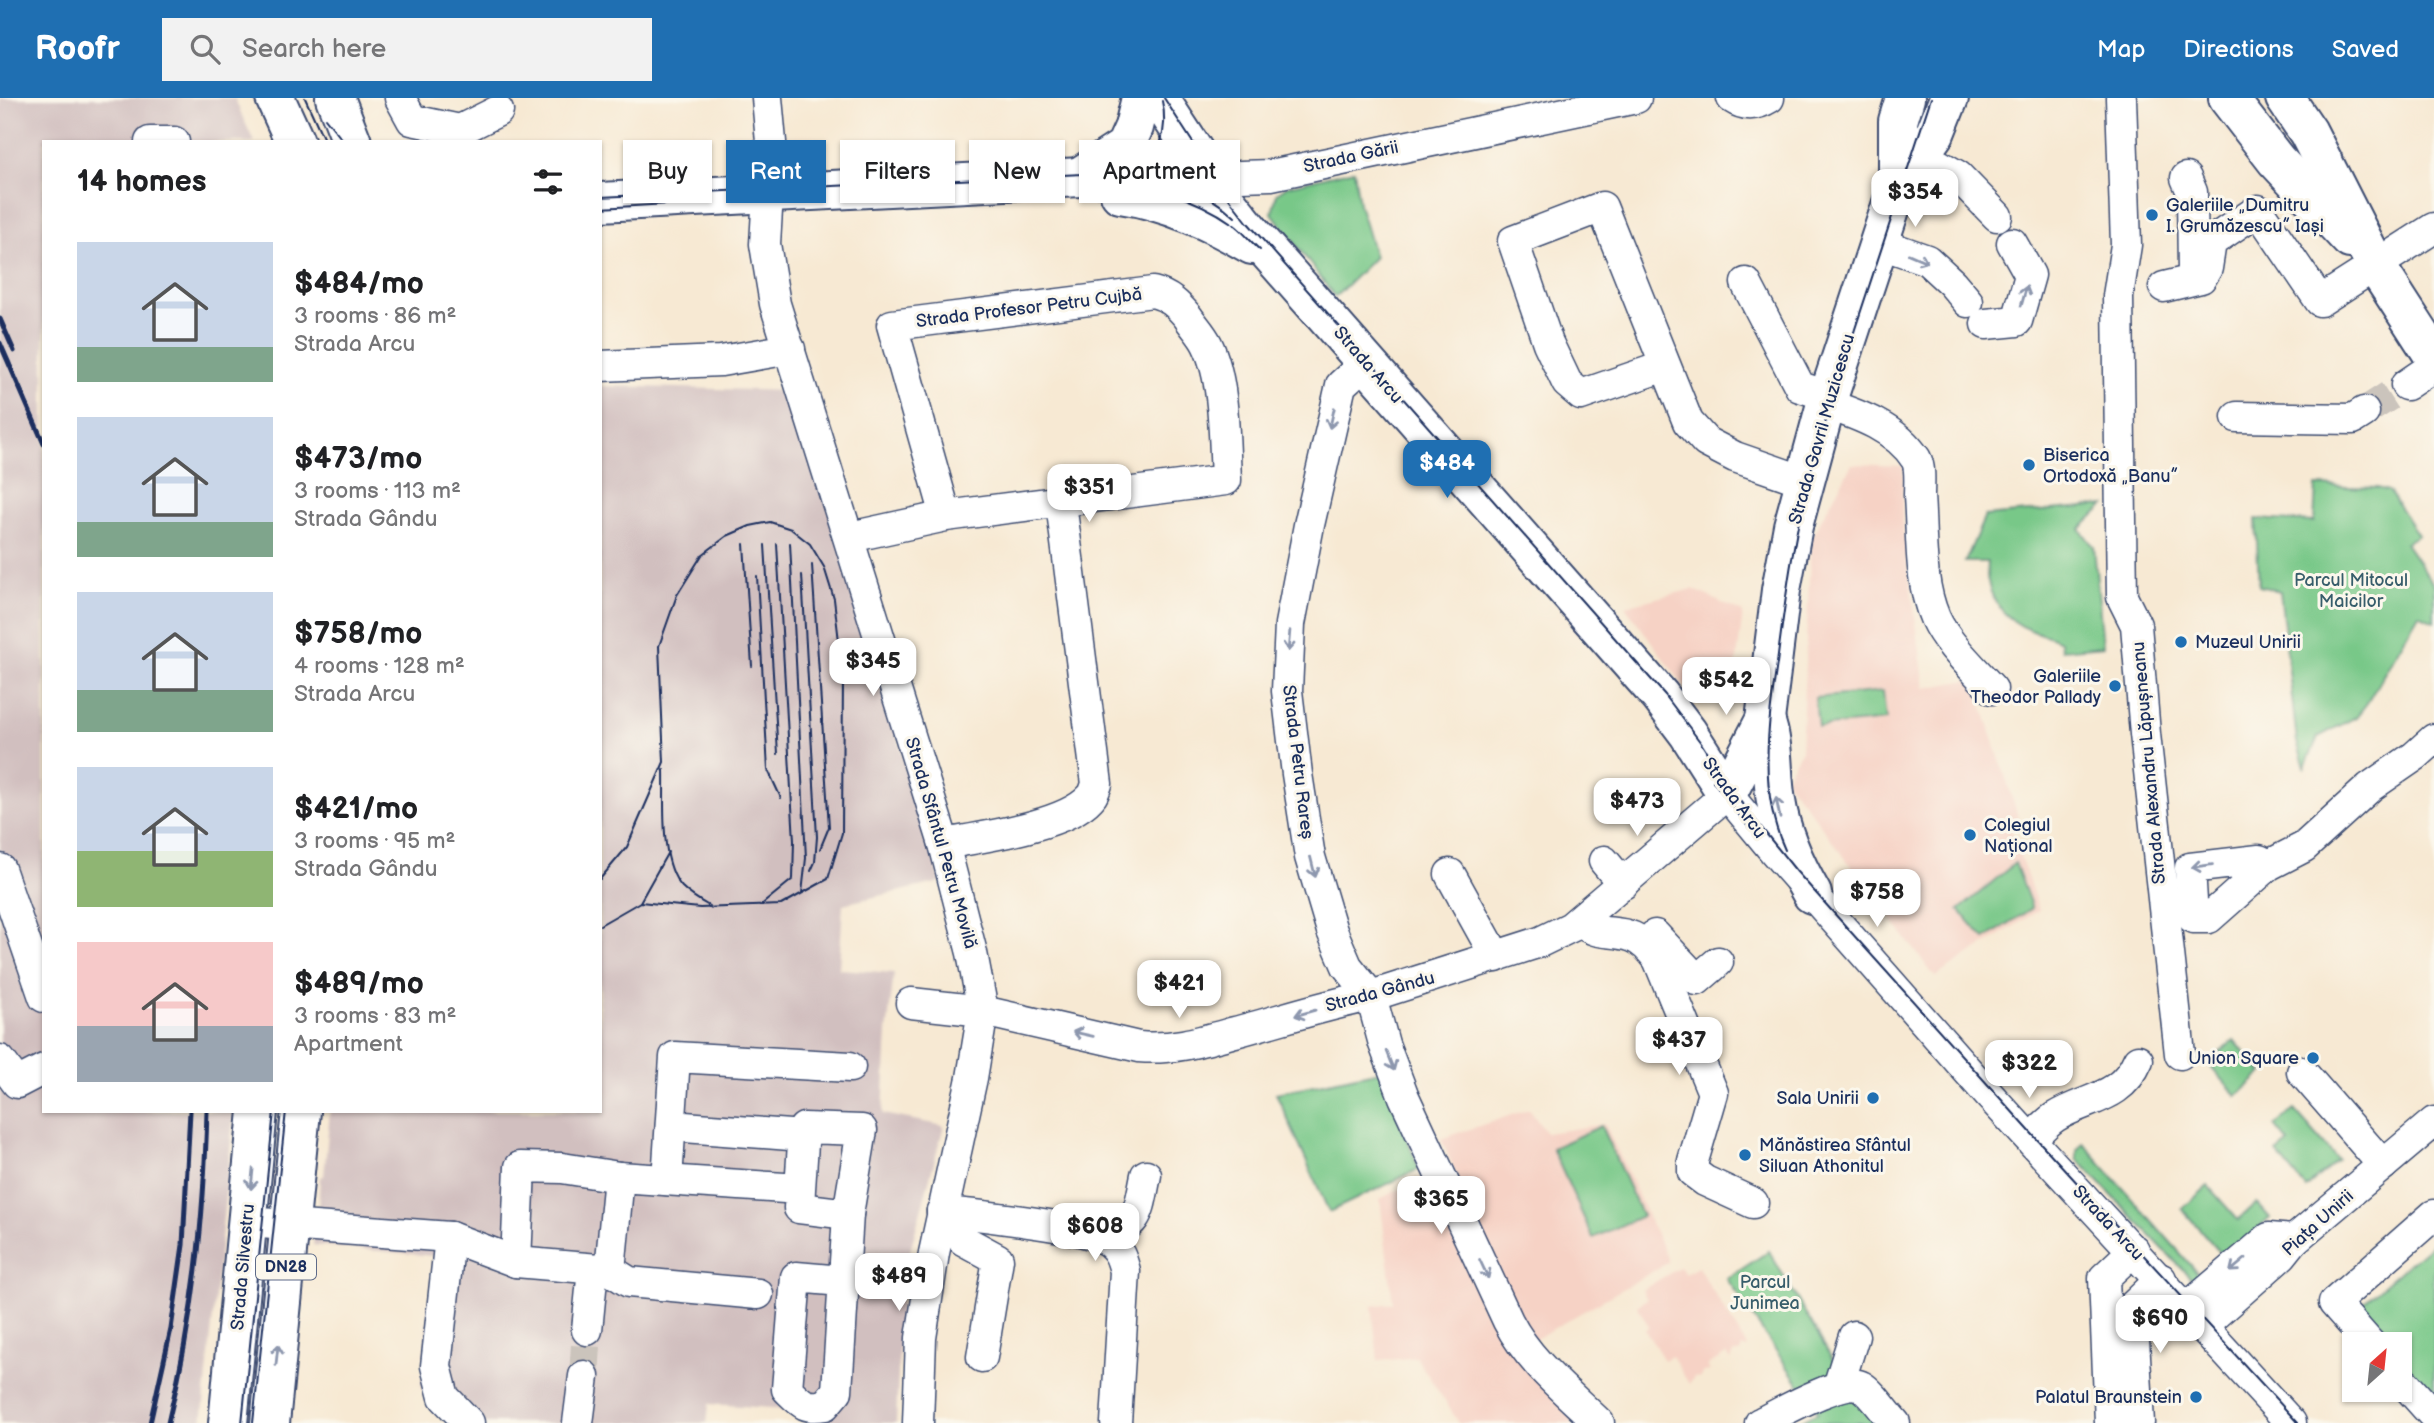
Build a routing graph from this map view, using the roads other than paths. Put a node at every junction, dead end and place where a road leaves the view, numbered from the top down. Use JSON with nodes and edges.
{"nodes":[{"id":1,"x":275,"y":98,"type":"edge"},
{"id":2,"x":400,"y":98,"type":"edge"},
{"id":3,"x":767,"y":98,"type":"edge"},
{"id":4,"x":1141,"y":98,"type":"edge"},
{"id":5,"x":1159,"y":98,"type":"edge"},
{"id":6,"x":1636,"y":98,"type":"edge"},
{"id":7,"x":1731,"y":98,"type":"edge"},
{"id":8,"x":1769,"y":98,"type":"edge"},
{"id":9,"x":1905,"y":98,"type":"edge"},
{"id":10,"x":1949,"y":98,"type":"edge"},
{"id":11,"x":2121,"y":98,"type":"edge"},
{"id":12,"x":2228,"y":98,"type":"edge"},
{"id":13,"x":2248,"y":98,"type":"edge"},
{"id":14,"x":2261,"y":98,"type":"edge"},
{"id":15,"x":2285,"y":98,"type":"edge"},
{"id":16,"x":337,"y":102,"type":"edge"},
{"id":17,"x":498,"y":111,"type":"dead end"},
{"id":18,"x":294,"y":140,"type":"edge"},
{"id":19,"x":351,"y":140,"type":"edge"},
{"id":20,"x":365,"y":140,"type":"edge"},
{"id":21,"x":771,"y":140,"type":"edge"},
{"id":22,"x":1128,"y":140,"type":"edge"},
{"id":23,"x":1187,"y":140,"type":"edge"},
{"id":24,"x":1920,"y":154,"type":"junction"},
{"id":25,"x":1240,"y":176,"type":"edge"},
{"id":26,"x":1079,"y":177,"type":"edge"},
{"id":27,"x":2186,"y":178,"type":"dead end"},
{"id":28,"x":1898,"y":186,"type":"junction"},
{"id":29,"x":826,"y":190,"type":"edge"},
{"id":30,"x":726,"y":195,"type":"edge"},
{"id":31,"x":602,"y":202,"type":"edge"},
{"id":32,"x":768,"y":203,"type":"edge"},
{"id":33,"x":1160,"y":203,"type":"edge"},
{"id":34,"x":1228,"y":203,"type":"edge"},
{"id":35,"x":2434,"y":208,"type":"edge"},
{"id":36,"x":2341,"y":215,"type":"junction"},
{"id":37,"x":1997,"y":216,"type":"dead end"},
{"id":38,"x":2434,"y":228,"type":"edge"},
{"id":39,"x":1879,"y":243,"type":"junction"},
{"id":40,"x":2012,"y":243,"type":"dead end"},
{"id":41,"x":1272,"y":255,"type":"junction"},
{"id":42,"x":2372,"y":258,"type":"junction"},
{"id":43,"x":2193,"y":280,"type":"junction"},
{"id":44,"x":1746,"y":283,"type":"dead end"},
{"id":45,"x":2164,"y":287,"type":"dead end"},
{"id":46,"x":790,"y":349,"type":"junction"},
{"id":47,"x":2434,"y":356,"type":"edge"},
{"id":48,"x":1366,"y":362,"type":"junction"},
{"id":49,"x":602,"y":366,"type":"edge"},
{"id":50,"x":1665,"y":366,"type":"junction"},
{"id":51,"x":2434,"y":366,"type":"edge"},
{"id":52,"x":2406,"y":385,"type":"tunnel mouth"},
{"id":53,"x":1828,"y":400,"type":"junction"},
{"id":54,"x":2364,"y":412,"type":"tunnel mouth"},
{"id":55,"x":2236,"y":417,"type":"dead end"},
{"id":56,"x":1804,"y":481,"type":"junction"},
{"id":57,"x":1061,"y":503,"type":"junction"},
{"id":58,"x":946,"y":516,"type":"junction"},
{"id":59,"x":850,"y":537,"type":"junction"},
{"id":60,"x":1992,"y":689,"type":"dead end"},
{"id":61,"x":1762,"y":727,"type":"junction"},
{"id":62,"x":1691,"y":737,"type":"junction"},
{"id":63,"x":2434,"y":739,"type":"edge"},
{"id":64,"x":1727,"y":794,"type":"junction"},
{"id":65,"x":944,"y":844,"type":"junction"},
{"id":66,"x":1604,"y":861,"type":"dead end"},
{"id":67,"x":2269,"y":864,"type":"dead end"},
{"id":68,"x":0,"y":869,"type":"edge"},
{"id":69,"x":1450,"y":874,"type":"dead end"},
{"id":70,"x":1623,"y":884,"type":"junction"},
{"id":71,"x":1812,"y":894,"type":"junction"},
{"id":72,"x":1585,"y":925,"type":"junction"},
{"id":73,"x":1496,"y":957,"type":"junction"},
{"id":74,"x":1718,"y":962,"type":"dead end"},
{"id":75,"x":42,"y":991,"type":"edge"},
{"id":76,"x":1371,"y":996,"type":"junction"},
{"id":77,"x":911,"y":1003,"type":"dead end"},
{"id":78,"x":984,"y":1011,"type":"junction"},
{"id":79,"x":2180,"y":1054,"type":"dead end"},
{"id":80,"x":2138,"y":1059,"type":"dead end"},
{"id":81,"x":0,"y":1060,"type":"edge"},
{"id":82,"x":850,"y":1067,"type":"dead end"},
{"id":83,"x":42,"y":1070,"type":"edge"},
{"id":84,"x":2302,"y":1072,"type":"dead end"},
{"id":85,"x":258,"y":1113,"type":"edge"},
{"id":86,"x":301,"y":1113,"type":"edge"},
{"id":87,"x":2434,"y":1122,"type":"edge"},
{"id":88,"x":671,"y":1126,"type":"junction"},
{"id":89,"x":803,"y":1136,"type":"junction"},
{"id":90,"x":2031,"y":1139,"type":"junction"},
{"id":91,"x":2383,"y":1165,"type":"junction"},
{"id":92,"x":1146,"y":1175,"type":"dead end"},
{"id":93,"x":619,"y":1177,"type":"junction"},
{"id":94,"x":667,"y":1180,"type":"junction"},
{"id":95,"x":800,"y":1189,"type":"junction"},
{"id":96,"x":1753,"y":1203,"type":"dead end"},
{"id":97,"x":942,"y":1211,"type":"junction"},
{"id":98,"x":848,"y":1214,"type":"junction"},
{"id":99,"x":2434,"y":1215,"type":"edge"},
{"id":100,"x":247,"y":1222,"type":"junction"},
{"id":101,"x":290,"y":1226,"type":"junction"},
{"id":102,"x":450,"y":1237,"type":"junction"},
{"id":103,"x":1103,"y":1238,"type":"junction"},
{"id":104,"x":2134,"y":1250,"type":"junction"},
{"id":105,"x":516,"y":1262,"type":"junction"},
{"id":106,"x":602,"y":1270,"type":"junction"},
{"id":107,"x":2161,"y":1279,"type":"junction"},
{"id":108,"x":842,"y":1281,"type":"dead end"},
{"id":109,"x":758,"y":1294,"type":"dead end"},
{"id":110,"x":2195,"y":1316,"type":"junction"},
{"id":111,"x":587,"y":1330,"type":"tunnel mouth"},
{"id":112,"x":2359,"y":1332,"type":"edge"},
{"id":113,"x":1854,"y":1336,"type":"dead end"},
{"id":114,"x":982,"y":1357,"type":"dead end"},
{"id":115,"x":584,"y":1376,"type":"tunnel mouth"},
{"id":116,"x":1838,"y":1387,"type":"junction"},
{"id":117,"x":2412,"y":1391,"type":"edge"},
{"id":118,"x":2434,"y":1416,"type":"edge"},
{"id":119,"x":228,"y":1423,"type":"edge"},
{"id":120,"x":270,"y":1423,"type":"edge"},
{"id":121,"x":469,"y":1423,"type":"edge"},
{"id":122,"x":578,"y":1423,"type":"edge"},
{"id":123,"x":918,"y":1423,"type":"edge"},
{"id":124,"x":1116,"y":1423,"type":"edge"},
{"id":125,"x":1599,"y":1423,"type":"edge"},
{"id":126,"x":1760,"y":1423,"type":"edge"},
{"id":127,"x":1895,"y":1423,"type":"edge"},
{"id":128,"x":2110,"y":1423,"type":"edge"},
{"id":129,"x":2139,"y":1423,"type":"edge"},
{"id":130,"x":2291,"y":1423,"type":"edge"}],
"edges":[{"from":1,"to":18,"type":"main road"},
{"from":2,"to":17,"type":"street"},
{"from":3,"to":21,"type":"street","name":"Strada Sfântul Petru Movilă"},
{"from":4,"to":22,"type":"main road"},
{"from":5,"to":23,"type":"main road","name":"Strada Arcu"},
{"from":6,"to":25,"type":"street","name":"Strada Gării"},
{"from":7,"to":8,"type":"street"},
{"from":9,"to":28,"type":"main road","name":"Strada Gavril Muzicescu"},
{"from":10,"to":24,"type":"main road","name":"Strada Gavril Muzicescu"},
{"from":11,"to":79,"type":"street","name":"Strada Alexandru Lăpușneanu"},
{"from":12,"to":36,"type":"main road"},
{"from":13,"to":36,"type":"main road"},
{"from":14,"to":36,"type":"main road"},
{"from":15,"to":36,"type":"main road"},
{"from":16,"to":19,"type":"main road"},
{"from":16,"to":20,"type":"main road"},
{"from":24,"to":28,"type":"main road","name":"Strada Gavril Muzicescu"},
{"from":24,"to":37,"type":"street"},
{"from":26,"to":29,"type":"main road","name":"Strada Gării"},
{"from":27,"to":43,"type":"street"},
{"from":28,"to":39,"type":"main road","name":"Strada Gavril Muzicescu"},
{"from":30,"to":31,"type":"main road","name":"Strada Gării"},
{"from":32,"to":46,"type":"street","name":"Strada Sfântul Petru Movilă"},
{"from":33,"to":41,"type":"main road"},
{"from":34,"to":41,"type":"main road","name":"Strada Arcu"},
{"from":35,"to":42,"type":"street"},
{"from":36,"to":42,"type":"main road"},
{"from":38,"to":42,"type":"street"},
{"from":39,"to":40,"type":"street","one_way":true},
{"from":39,"to":53,"type":"main road","name":"Strada Gavril Muzicescu"},
{"from":41,"to":48,"type":"main road","name":"Strada Arcu"},
{"from":42,"to":43,"type":"street"},
{"from":42,"to":47,"type":"main road"},
{"from":43,"to":45,"type":"street"},
{"from":44,"to":53,"type":"street"},
{"from":46,"to":49,"type":"street"},
{"from":46,"to":59,"type":"street","name":"Strada Sfântul Petru Movilă"},
{"from":48,"to":62,"type":"main road","name":"Strada Arcu"},
{"from":48,"to":76,"type":"street","name":"Strada Petru Rareș","one_way":true},
{"from":50,"to":50,"type":"street"},
{"from":50,"to":56,"type":"street"},
{"from":51,"to":52,"type":"street"},
{"from":53,"to":56,"type":"main road","name":"Strada Gavril Muzicescu"},
{"from":53,"to":60,"type":"street"},
{"from":54,"to":55,"type":"street"},
{"from":56,"to":61,"type":"main road","name":"Strada Gavril Muzicescu"},
{"from":57,"to":58,"type":"street","name":"Strada Profesor Petru Cujbă"},
{"from":57,"to":58,"type":"street","name":"Strada Profesor Petru Cujbă"},
{"from":57,"to":65,"type":"street"},
{"from":58,"to":59,"type":"street","name":"Strada Profesor Petru Cujbă"},
{"from":59,"to":65,"type":"street","name":"Strada Sfântul Petru Movilă"},
{"from":61,"to":62,"type":"main road"},
{"from":61,"to":64,"type":"main road","name":"Strada Gavril Muzicescu"},
{"from":71,"to":61,"type":"main road","one_way":true},
{"from":62,"to":64,"type":"main road","name":"Strada Arcu"},
{"from":63,"to":67,"type":"street"},
{"from":64,"to":70,"type":"street","name":"Strada Gându"},
{"from":64,"to":71,"type":"street","name":"Strada Arcu"},
{"from":65,"to":78,"type":"street","name":"Strada Sfântul Petru Movilă"},
{"from":66,"to":70,"type":"street"},
{"from":68,"to":75,"type":"street"},
{"from":69,"to":73,"type":"street"},
{"from":70,"to":72,"type":"street","name":"Strada Gându"},
{"from":71,"to":90,"type":"street","name":"Strada Arcu"},
{"from":72,"to":73,"type":"street","name":"Strada Gându"},
{"from":72,"to":74,"type":"street"},
{"from":72,"to":96,"type":"street"},
{"from":73,"to":76,"type":"street","name":"Strada Gându"},
{"from":76,"to":78,"type":"street","name":"Strada Gându","one_way":true},
{"from":76,"to":125,"type":"street","one_way":true},
{"from":77,"to":78,"type":"street","name":"Strada Gându"},
{"from":78,"to":97,"type":"street","name":"Strada Sfântul Petru Movilă"},
{"from":80,"to":90,"type":"street"},
{"from":81,"to":83,"type":"street"},
{"from":82,"to":88,"type":"street"},
{"from":84,"to":91,"type":"street"},
{"from":85,"to":100,"type":"main road","name":"Strada Silvestru","number":"DN28","one_way":true},
{"from":86,"to":101,"type":"main road","number":"DN28"},
{"from":87,"to":91,"type":"street","name":"Piața Unirii"},
{"from":88,"to":89,"type":"street"},
{"from":88,"to":94,"type":"street"},
{"from":89,"to":95,"type":"street"},
{"from":89,"to":98,"type":"street"},
{"from":90,"to":104,"type":"street","name":"Strada Arcu"},
{"from":91,"to":110,"type":"street","name":"Piața Unirii"},
{"from":92,"to":103,"type":"street"},
{"from":93,"to":94,"type":"street"},
{"from":93,"to":105,"type":"street"},
{"from":93,"to":106,"type":"street"},
{"from":94,"to":95,"type":"street"},
{"from":95,"to":98,"type":"street"},
{"from":97,"to":103,"type":"street"},
{"from":97,"to":114,"type":"street"},
{"from":97,"to":123,"type":"street","name":"Strada Sfântul Petru Movilă"},
{"from":98,"to":108,"type":"street"},
{"from":99,"to":112,"type":"street"},
{"from":100,"to":101,"type":"street"},
{"from":100,"to":119,"type":"main road","name":"Strada Silvestru","number":"DN28"},
{"from":101,"to":102,"type":"street"},
{"from":120,"to":101,"type":"main road","number":"DN28","one_way":true},
{"from":102,"to":105,"type":"street"},
{"from":102,"to":121,"type":"street"},
{"from":103,"to":124,"type":"street"},
{"from":104,"to":107,"type":"street","name":"Strada Arcu"},
{"from":104,"to":128,"type":"street"},
{"from":105,"to":106,"type":"street"},
{"from":106,"to":109,"type":"street"},
{"from":106,"to":111,"type":"street"},
{"from":107,"to":110,"type":"street","name":"Strada Arcu"},
{"from":107,"to":129,"type":"street"},
{"from":110,"to":130,"type":"street","name":"Strada Arcu"},
{"from":113,"to":116,"type":"street"},
{"from":115,"to":122,"type":"street"},
{"from":116,"to":126,"type":"street"},
{"from":116,"to":127,"type":"street"},
{"from":117,"to":118,"type":"street"}]}
